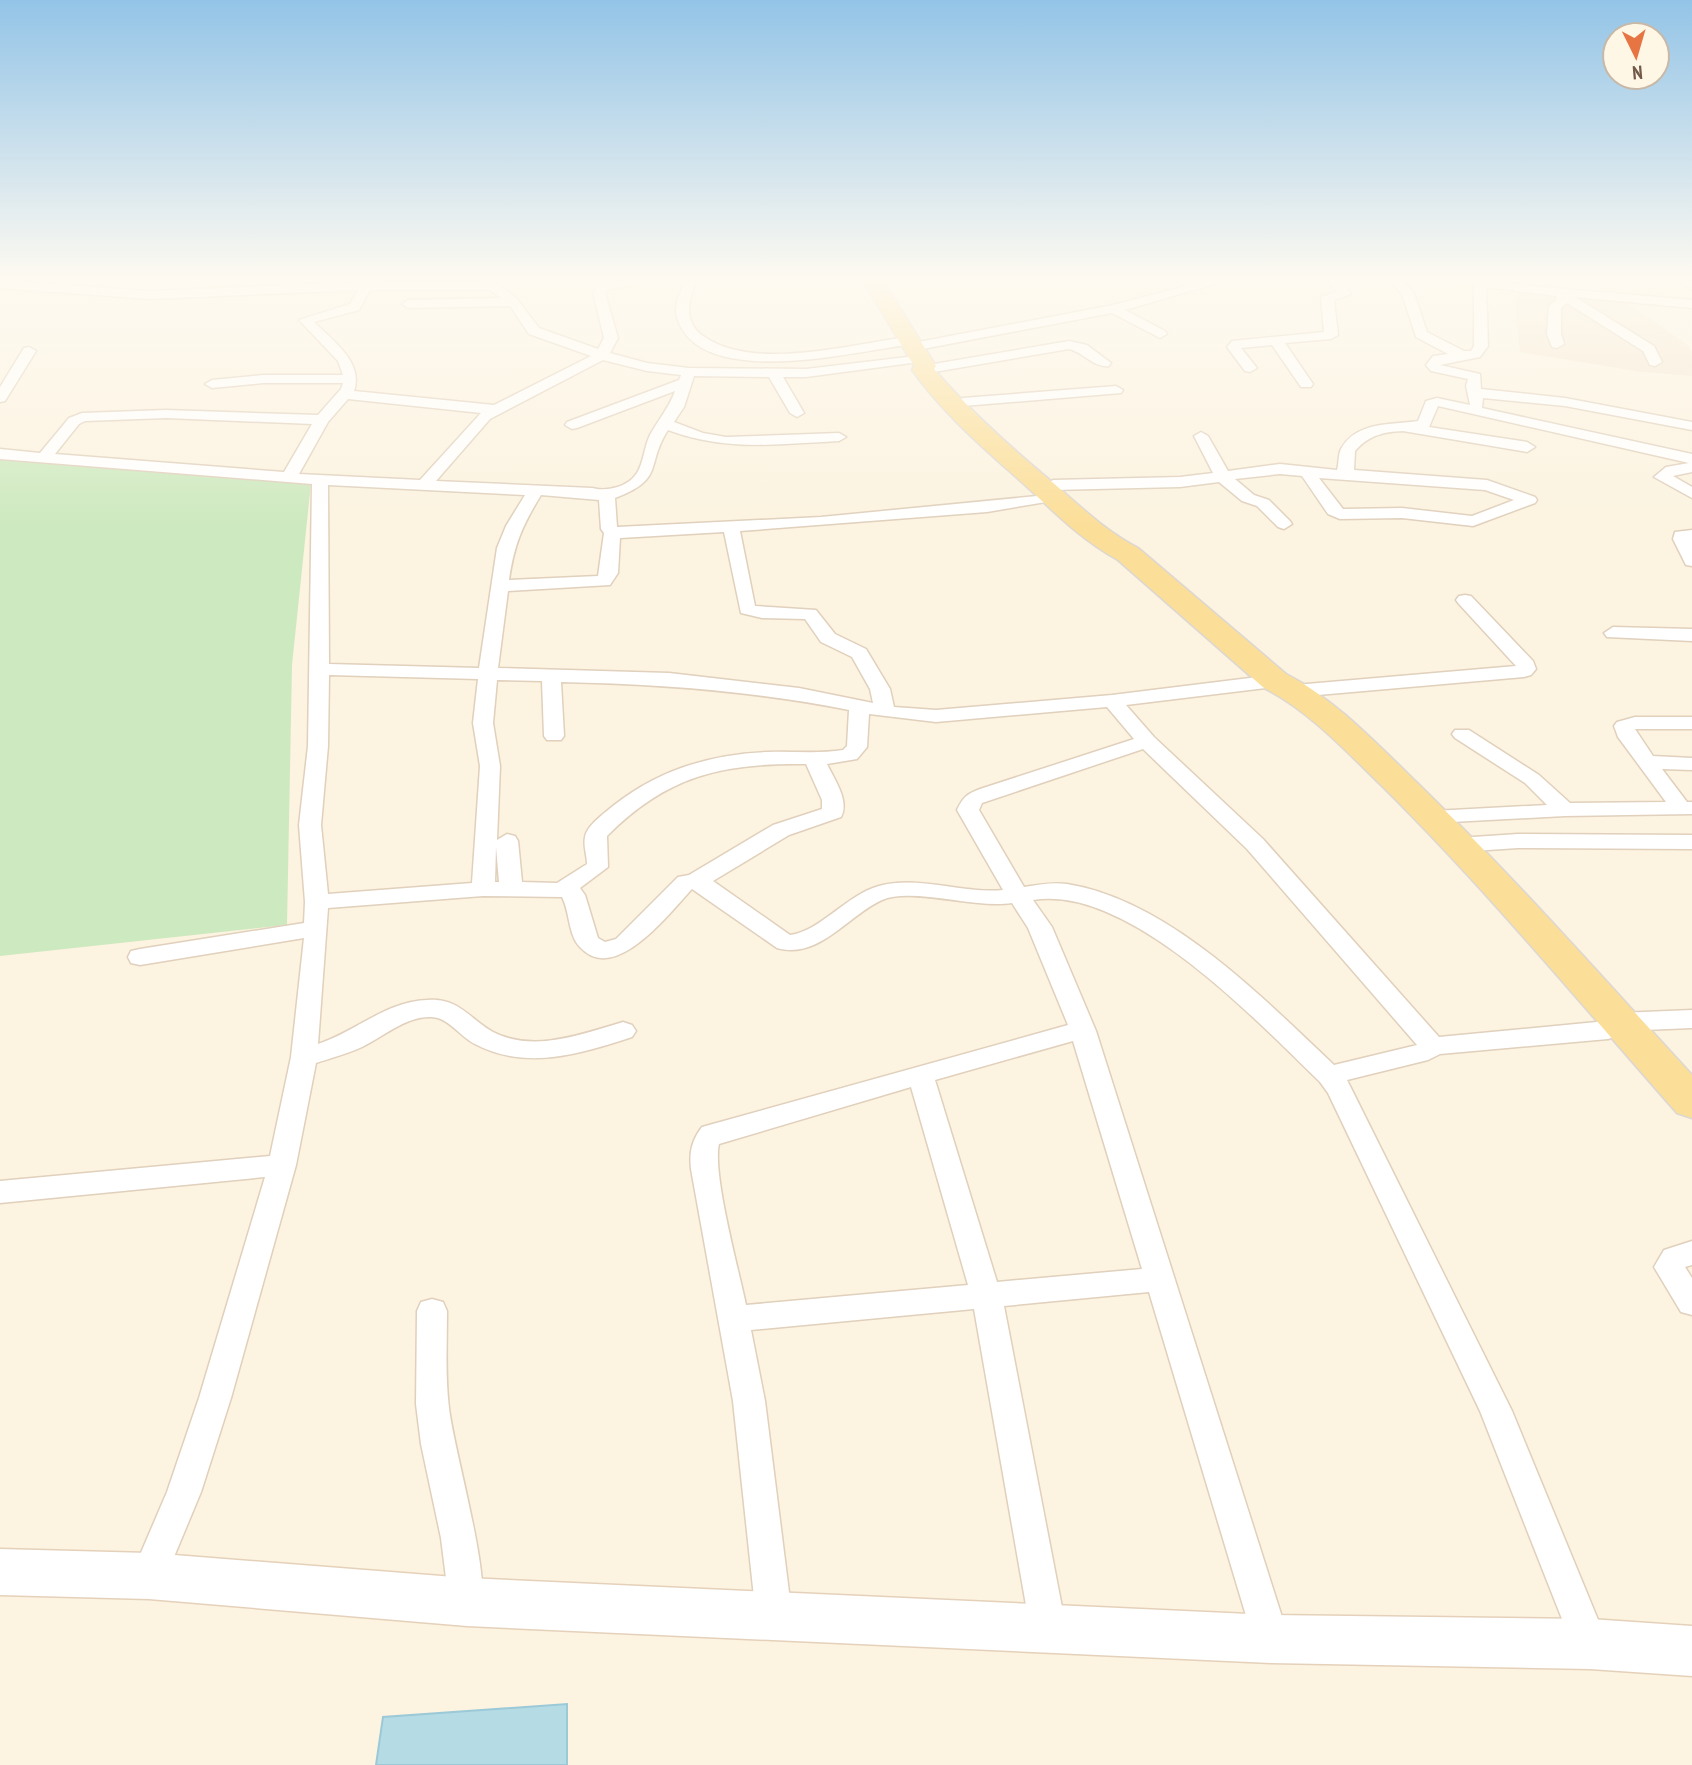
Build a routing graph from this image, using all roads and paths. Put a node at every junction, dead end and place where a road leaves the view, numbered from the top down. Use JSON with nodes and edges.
{"nodes":[{"id":1,"x":23,"y":361,"type":"edge"},
{"id":2,"x":345,"y":361,"type":"edge"},
{"id":3,"x":590,"y":361,"type":"edge"},
{"id":4,"x":624,"y":361,"type":"edge"},
{"id":5,"x":886,"y":361,"type":"edge"},
{"id":6,"x":921,"y":361,"type":"edge"},
{"id":7,"x":925,"y":361,"type":"edge"},
{"id":8,"x":1246,"y":361,"type":"edge"},
{"id":9,"x":1291,"y":361,"type":"edge"},
{"id":10,"x":1437,"y":361,"type":"edge"},
{"id":11,"x":1477,"y":361,"type":"edge"},
{"id":12,"x":1250,"y":368,"type":"dead end"},
{"id":13,"x":774,"y":373,"type":"junction"},
{"id":14,"x":687,"y":378,"type":"junction"},
{"id":15,"x":351,"y":379,"type":"junction"},
{"id":16,"x":212,"y":383,"type":"dead end"},
{"id":17,"x":1306,"y":384,"type":"dead end"},
{"id":18,"x":1475,"y":386,"type":"junction"},
{"id":19,"x":1116,"y":390,"type":"dead end"},
{"id":20,"x":345,"y":394,"type":"junction"},
{"id":21,"x":0,"y":398,"type":"edge"},
{"id":22,"x":963,"y":402,"type":"junction"},
{"id":23,"x":497,"y":410,"type":"junction"},
{"id":24,"x":1479,"y":410,"type":"junction"},
{"id":25,"x":797,"y":413,"type":"dead end"},
{"id":26,"x":322,"y":420,"type":"junction"},
{"id":27,"x":666,"y":424,"type":"junction"},
{"id":28,"x":572,"y":425,"type":"dead end"},
{"id":29,"x":1692,"y":426,"type":"edge"},
{"id":30,"x":1405,"y":427,"type":"junction"},
{"id":31,"x":1201,"y":436,"type":"dead end"},
{"id":32,"x":839,"y":437,"type":"dead end"},
{"id":33,"x":1527,"y":447,"type":"dead end"},
{"id":34,"x":0,"y":454,"type":"edge"},
{"id":35,"x":45,"y":457,"type":"junction"},
{"id":36,"x":1692,"y":459,"type":"edge"},
{"id":37,"x":1692,"y":467,"type":"edge"},
{"id":38,"x":1308,"y":473,"type":"junction"},
{"id":39,"x":1343,"y":474,"type":"junction"},
{"id":40,"x":289,"y":478,"type":"junction"},
{"id":41,"x":1224,"y":478,"type":"junction"},
{"id":42,"x":320,"y":480,"type":"junction"},
{"id":43,"x":425,"y":484,"type":"junction"},
{"id":44,"x":1687,"y":488,"type":"edge"},
{"id":45,"x":536,"y":490,"type":"junction"},
{"id":46,"x":1052,"y":491,"type":"junction"},
{"id":47,"x":606,"y":496,"type":"junction"},
{"id":48,"x":1284,"y":524,"type":"dead end"},
{"id":49,"x":731,"y":528,"type":"junction"},
{"id":50,"x":612,"y":532,"type":"junction"},
{"id":51,"x":1692,"y":535,"type":"edge"},
{"id":52,"x":1692,"y":561,"type":"edge"},
{"id":53,"x":500,"y":586,"type":"junction"},
{"id":54,"x":1465,"y":600,"type":"dead end"},
{"id":55,"x":1613,"y":633,"type":"dead end"},
{"id":56,"x":1692,"y":635,"type":"edge"},
{"id":57,"x":320,"y":669,"type":"junction"},
{"id":58,"x":488,"y":673,"type":"junction"},
{"id":59,"x":551,"y":676,"type":"junction"},
{"id":60,"x":1285,"y":686,"type":"junction"},
{"id":61,"x":1112,"y":701,"type":"junction"},
{"id":62,"x":859,"y":706,"type":"junction"},
{"id":63,"x":885,"y":711,"type":"junction"},
{"id":64,"x":1692,"y":723,"type":"edge"},
{"id":65,"x":1462,"y":734,"type":"dead end"},
{"id":66,"x":554,"y":736,"type":"dead end"},
{"id":67,"x":1147,"y":741,"type":"junction"},
{"id":68,"x":813,"y":757,"type":"junction"},
{"id":69,"x":1646,"y":762,"type":"junction"},
{"id":70,"x":1692,"y":764,"type":"edge"},
{"id":71,"x":1687,"y":808,"type":"edge"},
{"id":72,"x":1565,"y":810,"type":"junction"},
{"id":73,"x":1433,"y":817,"type":"junction"},
{"id":74,"x":507,"y":841,"type":"dead end"},
{"id":75,"x":1692,"y":842,"type":"edge"},
{"id":76,"x":1458,"y":845,"type":"junction"},
{"id":77,"x":696,"y":881,"type":"junction"},
{"id":78,"x":483,"y":889,"type":"junction"},
{"id":79,"x":511,"y":889,"type":"junction"},
{"id":80,"x":563,"y":889,"type":"junction"},
{"id":81,"x":1021,"y":897,"type":"junction"},
{"id":82,"x":317,"y":902,"type":"junction"},
{"id":83,"x":316,"y":929,"type":"junction"},
{"id":84,"x":140,"y":957,"type":"dead end"},
{"id":85,"x":1692,"y":1018,"type":"edge"},
{"id":86,"x":1614,"y":1026,"type":"junction"},
{"id":87,"x":623,"y":1031,"type":"dead end"},
{"id":88,"x":1083,"y":1031,"type":"junction"},
{"id":89,"x":1433,"y":1046,"type":"junction"},
{"id":90,"x":304,"y":1057,"type":"junction"},
{"id":91,"x":920,"y":1074,"type":"junction"},
{"id":92,"x":1329,"y":1075,"type":"junction"},
{"id":93,"x":1692,"y":1102,"type":"edge"},
{"id":94,"x":1692,"y":1126,"type":"edge"},
{"id":95,"x":282,"y":1165,"type":"junction"},
{"id":96,"x":0,"y":1192,"type":"edge"},
{"id":97,"x":1692,"y":1253,"type":"edge"},
{"id":98,"x":1159,"y":1279,"type":"junction"},
{"id":99,"x":987,"y":1297,"type":"junction"},
{"id":100,"x":1692,"y":1303,"type":"edge"},
{"id":101,"x":432,"y":1311,"type":"dead end"},
{"id":102,"x":735,"y":1319,"type":"junction"},
{"id":103,"x":0,"y":1572,"type":"edge"},
{"id":104,"x":149,"y":1576,"type":"junction"},
{"id":105,"x":467,"y":1602,"type":"junction"},
{"id":106,"x":774,"y":1616,"type":"junction"},
{"id":107,"x":1048,"y":1629,"type":"junction"},
{"id":108,"x":1271,"y":1639,"type":"junction"},
{"id":109,"x":1590,"y":1644,"type":"junction"},
{"id":110,"x":1692,"y":1651,"type":"edge"}],
"edges":[{"from":1,"to":21,"type":"street"},
{"from":2,"to":15,"type":"street"},
{"from":3,"to":23,"type":"street"},
{"from":4,"to":14,"type":"street"},
{"from":5,"to":13,"type":"street"},
{"from":6,"to":46,"type":"main road"},
{"from":7,"to":22,"type":"main road"},
{"from":8,"to":12,"type":"street"},
{"from":9,"to":17,"type":"street"},
{"from":10,"to":18,"type":"street"},
{"from":11,"to":18,"type":"street"},
{"from":13,"to":14,"type":"street"},
{"from":13,"to":25,"type":"street"},
{"from":14,"to":27,"type":"street"},
{"from":14,"to":28,"type":"street"},
{"from":15,"to":16,"type":"street"},
{"from":15,"to":20,"type":"street"},
{"from":18,"to":24,"type":"street"},
{"from":18,"to":29,"type":"street"},
{"from":19,"to":22,"type":"street"},
{"from":20,"to":23,"type":"street"},
{"from":20,"to":26,"type":"street"},
{"from":22,"to":46,"type":"main road"},
{"from":23,"to":43,"type":"street"},
{"from":24,"to":30,"type":"street"},
{"from":24,"to":36,"type":"street"},
{"from":26,"to":35,"type":"street"},
{"from":26,"to":40,"type":"street"},
{"from":27,"to":32,"type":"street"},
{"from":27,"to":47,"type":"street"},
{"from":30,"to":33,"type":"street"},
{"from":30,"to":39,"type":"street"},
{"from":31,"to":41,"type":"street"},
{"from":34,"to":35,"type":"street"},
{"from":35,"to":40,"type":"street"},
{"from":37,"to":44,"type":"street"},
{"from":38,"to":39,"type":"street"},
{"from":38,"to":39,"type":"street"},
{"from":38,"to":41,"type":"street"},
{"from":40,"to":42,"type":"street"},
{"from":41,"to":46,"type":"street"},
{"from":41,"to":48,"type":"street"},
{"from":42,"to":43,"type":"street"},
{"from":42,"to":57,"type":"street"},
{"from":43,"to":45,"type":"street"},
{"from":45,"to":47,"type":"street"},
{"from":45,"to":53,"type":"street"},
{"from":46,"to":49,"type":"street"},
{"from":46,"to":60,"type":"main road"},
{"from":47,"to":50,"type":"street"},
{"from":49,"to":50,"type":"street"},
{"from":49,"to":63,"type":"street"},
{"from":50,"to":53,"type":"street"},
{"from":51,"to":52,"type":"street"},
{"from":53,"to":58,"type":"street"},
{"from":54,"to":60,"type":"street"},
{"from":55,"to":56,"type":"street"},
{"from":57,"to":58,"type":"street"},
{"from":57,"to":82,"type":"street"},
{"from":58,"to":59,"type":"street"},
{"from":58,"to":78,"type":"street"},
{"from":59,"to":62,"type":"street"},
{"from":59,"to":66,"type":"street"},
{"from":60,"to":61,"type":"street"},
{"from":60,"to":73,"type":"main road"},
{"from":60,"to":86,"type":"main road"},
{"from":61,"to":63,"type":"street"},
{"from":61,"to":67,"type":"street"},
{"from":62,"to":63,"type":"street"},
{"from":62,"to":68,"type":"street"},
{"from":64,"to":69,"type":"street"},
{"from":65,"to":72,"type":"street"},
{"from":67,"to":81,"type":"street"},
{"from":67,"to":89,"type":"street"},
{"from":68,"to":77,"type":"street"},
{"from":68,"to":80,"type":"street"},
{"from":69,"to":70,"type":"street"},
{"from":69,"to":71,"type":"street"},
{"from":71,"to":72,"type":"street"},
{"from":72,"to":73,"type":"street"},
{"from":73,"to":76,"type":"main road"},
{"from":74,"to":79,"type":"street"},
{"from":75,"to":76,"type":"street"},
{"from":76,"to":86,"type":"main road"},
{"from":77,"to":80,"type":"street"},
{"from":77,"to":81,"type":"street"},
{"from":78,"to":79,"type":"street"},
{"from":78,"to":82,"type":"street"},
{"from":79,"to":80,"type":"street"},
{"from":81,"to":88,"type":"street"},
{"from":81,"to":92,"type":"street"},
{"from":82,"to":83,"type":"street"},
{"from":83,"to":84,"type":"street"},
{"from":83,"to":90,"type":"street"},
{"from":85,"to":86,"type":"street"},
{"from":86,"to":89,"type":"street"},
{"from":86,"to":93,"type":"main road"},
{"from":86,"to":94,"type":"main road"},
{"from":87,"to":90,"type":"street"},
{"from":88,"to":91,"type":"street"},
{"from":88,"to":98,"type":"street"},
{"from":89,"to":92,"type":"street"},
{"from":90,"to":95,"type":"street"},
{"from":91,"to":99,"type":"street"},
{"from":91,"to":102,"type":"street"},
{"from":92,"to":109,"type":"street"},
{"from":95,"to":96,"type":"street"},
{"from":95,"to":104,"type":"street"},
{"from":97,"to":100,"type":"street"},
{"from":98,"to":99,"type":"street"},
{"from":98,"to":108,"type":"street"},
{"from":99,"to":102,"type":"street"},
{"from":99,"to":107,"type":"street"},
{"from":101,"to":105,"type":"street"},
{"from":102,"to":106,"type":"street"},
{"from":103,"to":104,"type":"street"},
{"from":104,"to":105,"type":"street"},
{"from":105,"to":106,"type":"street"},
{"from":106,"to":107,"type":"street"},
{"from":107,"to":108,"type":"street"},
{"from":108,"to":109,"type":"street"},
{"from":109,"to":110,"type":"street"}]}
